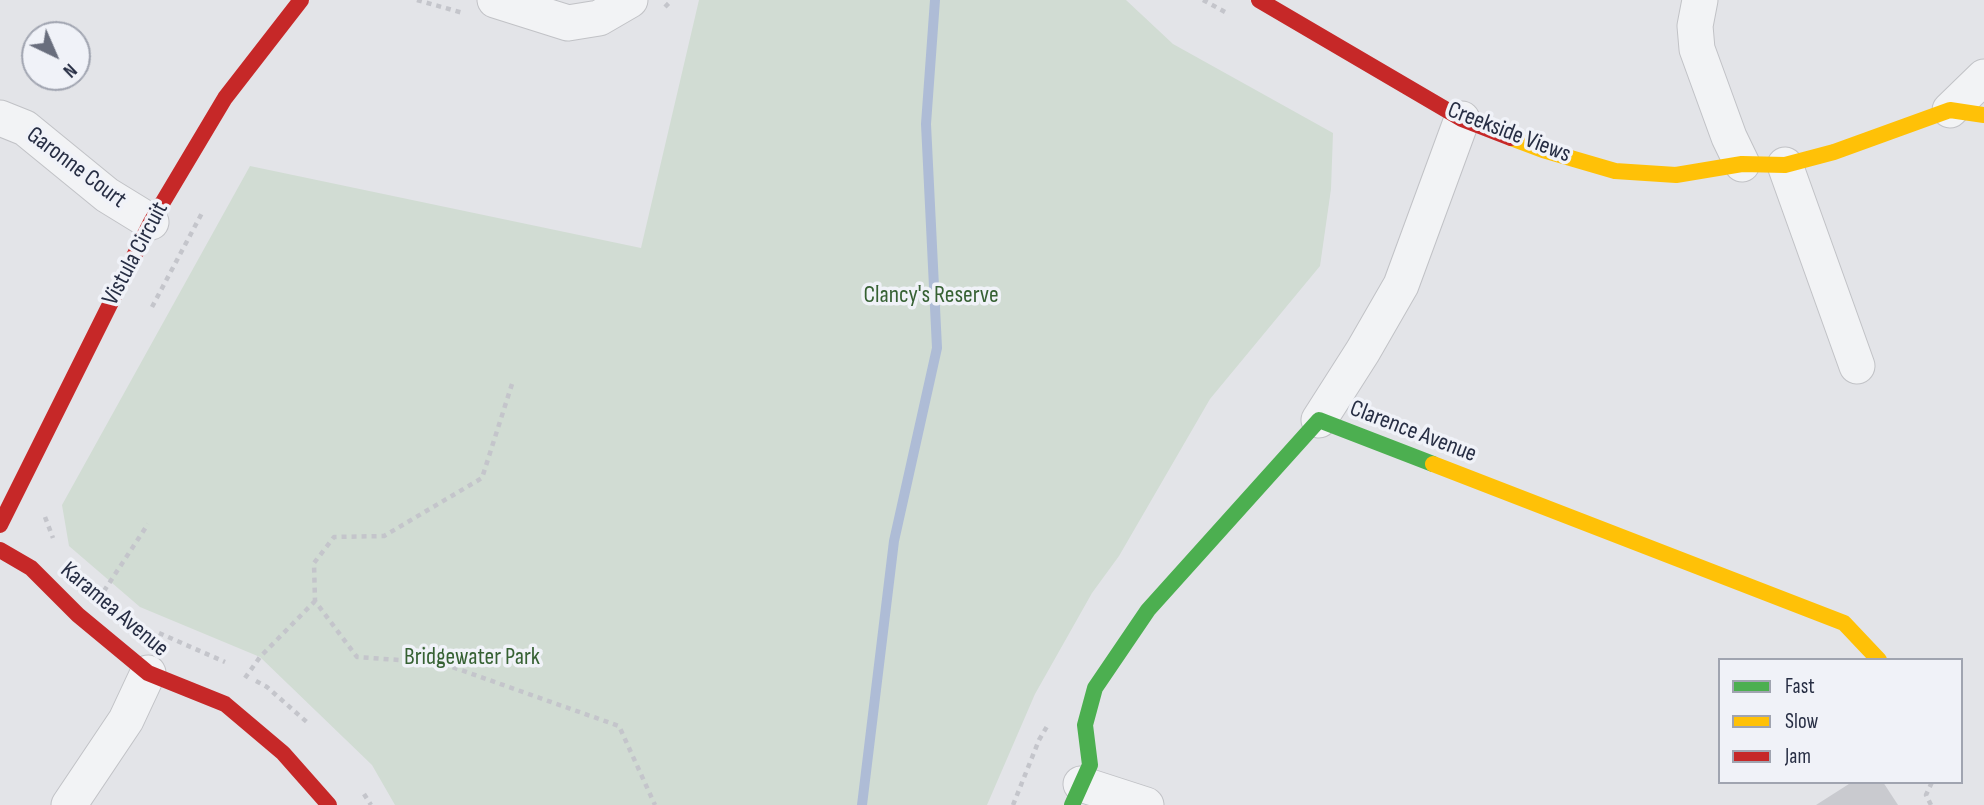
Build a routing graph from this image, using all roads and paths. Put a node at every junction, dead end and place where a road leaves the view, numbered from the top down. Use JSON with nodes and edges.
{"nodes":[{"id":1,"x":301,"y":0,"type":"edge"},
{"id":2,"x":495,"y":0,"type":"edge"},
{"id":3,"x":630,"y":0,"type":"edge"},
{"id":4,"x":1203,"y":0,"type":"edge"},
{"id":5,"x":1259,"y":0,"type":"edge"},
{"id":6,"x":1700,"y":0,"type":"edge"},
{"id":7,"x":1228,"y":14,"type":"dead end"},
{"id":8,"x":1984,"y":77,"type":"edge"},
{"id":9,"x":1950,"y":110,"type":"junction"},
{"id":10,"x":1984,"y":115,"type":"edge"},
{"id":11,"x":0,"y":118,"type":"edge"},
{"id":12,"x":1462,"y":119,"type":"junction"},
{"id":13,"x":1742,"y":164,"type":"junction"},
{"id":14,"x":1785,"y":165,"type":"junction"},
{"id":15,"x":208,"y":201,"type":"dead end"},
{"id":16,"x":151,"y":222,"type":"junction"},
{"id":17,"x":150,"y":312,"type":"dead end"},
{"id":18,"x":1857,"y":366,"type":"dead end"},
{"id":19,"x":512,"y":384,"type":"dead end"},
{"id":20,"x":1319,"y":421,"type":"junction"},
{"id":21,"x":47,"y":508,"type":"dead end"},
{"id":22,"x":45,"y":518,"type":"dead end"},
{"id":23,"x":148,"y":524,"type":"dead end"},
{"id":24,"x":0,"y":526,"type":"edge"},
{"id":25,"x":0,"y":550,"type":"edge"},
{"id":26,"x":315,"y":601,"type":"junction"},
{"id":27,"x":78,"y":615,"type":"junction"},
{"id":28,"x":1877,"y":658,"type":"edge"},
{"id":29,"x":148,"y":673,"type":"junction"},
{"id":30,"x":225,"y":704,"type":"junction"},
{"id":31,"x":1053,"y":716,"type":"dead end"},
{"id":32,"x":1931,"y":784,"type":"edge"},
{"id":33,"x":1076,"y":794,"type":"edge"},
{"id":34,"x":68,"y":805,"type":"edge"},
{"id":35,"x":329,"y":805,"type":"edge"},
{"id":36,"x":655,"y":805,"type":"edge"},
{"id":37,"x":1013,"y":805,"type":"edge"},
{"id":38,"x":1146,"y":805,"type":"edge"},
{"id":39,"x":1931,"y":805,"type":"edge"}],
"edges":[{"from":1,"to":16,"type":"street","name":"Vistula Circuit"},
{"from":2,"to":3,"type":"street"},
{"from":4,"to":7,"type":"path"},
{"from":5,"to":12,"type":"street","name":"Creekside Views"},
{"from":6,"to":13,"type":"street"},
{"from":8,"to":9,"type":"street"},
{"from":9,"to":10,"type":"street","name":"Creekside Views"},
{"from":9,"to":14,"type":"street","name":"Creekside Views"},
{"from":11,"to":16,"type":"street","name":"Garonne Court"},
{"from":12,"to":13,"type":"street","name":"Creekside Views"},
{"from":12,"to":20,"type":"street"},
{"from":13,"to":14,"type":"street","name":"Creekside Views"},
{"from":14,"to":18,"type":"street"},
{"from":15,"to":17,"type":"path"},
{"from":16,"to":24,"type":"street","name":"Vistula Circuit"},
{"from":19,"to":26,"type":"path"},
{"from":20,"to":28,"type":"street","name":"Clarence Avenue"},
{"from":20,"to":33,"type":"street","name":"Clarence Avenue"},
{"from":21,"to":22,"type":"path"},
{"from":23,"to":27,"type":"path"},
{"from":25,"to":27,"type":"street","name":"Karamea Avenue"},
{"from":26,"to":30,"type":"path"},
{"from":26,"to":36,"type":"path"},
{"from":27,"to":29,"type":"street","name":"Karamea Avenue"},
{"from":29,"to":30,"type":"street","name":"Karamea Avenue"},
{"from":29,"to":34,"type":"street"},
{"from":30,"to":35,"type":"street","name":"Karamea Avenue"},
{"from":31,"to":37,"type":"path"},
{"from":32,"to":39,"type":"path"},
{"from":33,"to":38,"type":"street"}]}
